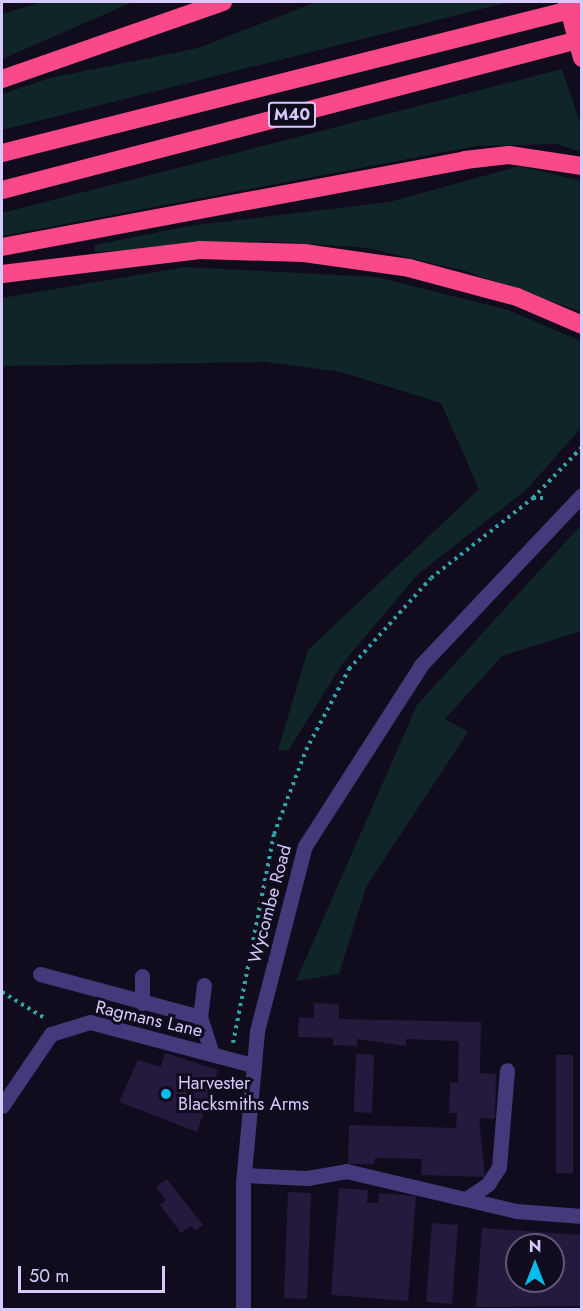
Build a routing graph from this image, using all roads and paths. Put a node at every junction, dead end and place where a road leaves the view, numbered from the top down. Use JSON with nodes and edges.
{"nodes":[{"id":1,"x":223,"y":2,"type":"edge"},
{"id":2,"x":567,"y":2,"type":"edge"},
{"id":3,"x":582,"y":8,"type":"edge"},
{"id":4,"x":582,"y":39,"type":"edge"},
{"id":5,"x":582,"y":58,"type":"edge"},
{"id":6,"x":2,"y":79,"type":"edge"},
{"id":7,"x":2,"y":153,"type":"edge"},
{"id":8,"x":582,"y":166,"type":"edge"},
{"id":9,"x":2,"y":190,"type":"edge"},
{"id":10,"x":2,"y":247,"type":"edge"},
{"id":11,"x":2,"y":274,"type":"edge"},
{"id":12,"x":582,"y":325,"type":"edge"},
{"id":13,"x":582,"y":447,"type":"edge"},
{"id":14,"x":582,"y":495,"type":"edge"},
{"id":15,"x":533,"y":498,"type":"junction"},
{"id":16,"x":544,"y":498,"type":"dead end"},
{"id":17,"x":40,"y":974,"type":"dead end"},
{"id":18,"x":142,"y":976,"type":"dead end"},
{"id":19,"x":204,"y":985,"type":"dead end"},
{"id":20,"x":2,"y":992,"type":"edge"},
{"id":21,"x":142,"y":1003,"type":"junction"},
{"id":22,"x":200,"y":1017,"type":"junction"},
{"id":23,"x":72,"y":1028,"type":"junction"},
{"id":24,"x":212,"y":1054,"type":"junction"},
{"id":25,"x":230,"y":1059,"type":"junction"},
{"id":26,"x":253,"y":1065,"type":"junction"},
{"id":27,"x":507,"y":1070,"type":"dead end"},
{"id":28,"x":2,"y":1106,"type":"edge"},
{"id":29,"x":244,"y":1175,"type":"junction"},
{"id":30,"x":469,"y":1197,"type":"junction"},
{"id":31,"x":582,"y":1216,"type":"edge"},
{"id":32,"x":243,"y":1310,"type":"edge"}],
"edges":[{"from":1,"to":6,"type":"highway"},
{"from":2,"to":5,"type":"highway"},
{"from":3,"to":7,"type":"highway","number":"M40"},
{"from":4,"to":9,"type":"highway","number":"M40"},
{"from":8,"to":10,"type":"highway"},
{"from":11,"to":12,"type":"highway"},
{"from":13,"to":15,"type":"path"},
{"from":14,"to":26,"type":"street","name":"Wycombe Road"},
{"from":15,"to":16,"type":"path"},
{"from":15,"to":25,"type":"path"},
{"from":17,"to":21,"type":"street"},
{"from":18,"to":21,"type":"street"},
{"from":19,"to":22,"type":"street"},
{"from":20,"to":23,"type":"path"},
{"from":21,"to":22,"type":"street"},
{"from":22,"to":24,"type":"street"},
{"from":23,"to":24,"type":"street","name":"Ragmans Lane"},
{"from":23,"to":28,"type":"street","name":"Ragmans Lane"},
{"from":24,"to":25,"type":"street","name":"Ragmans Lane"},
{"from":25,"to":26,"type":"street","name":"Ragmans Lane"},
{"from":26,"to":29,"type":"street","name":"Wycombe Road"},
{"from":27,"to":30,"type":"street"},
{"from":29,"to":30,"type":"street"},
{"from":29,"to":32,"type":"street","name":"Wycombe Road"},
{"from":30,"to":31,"type":"street"}]}
